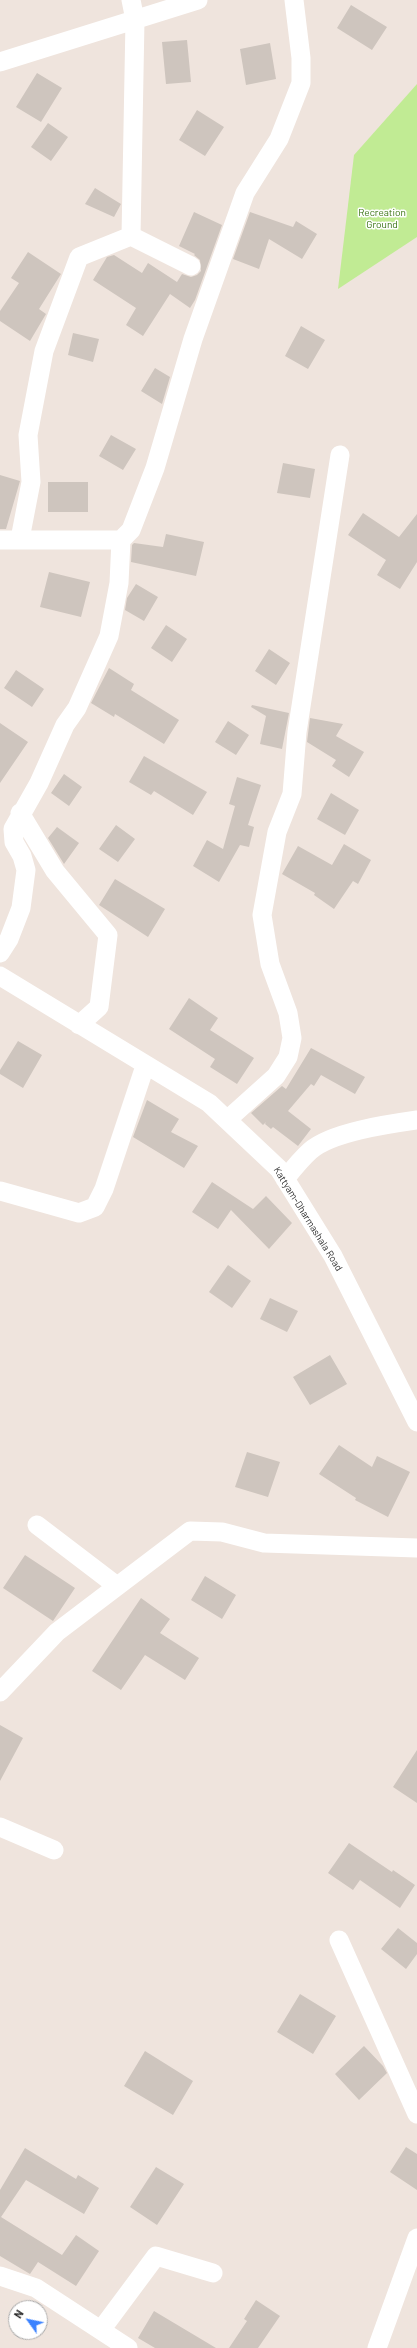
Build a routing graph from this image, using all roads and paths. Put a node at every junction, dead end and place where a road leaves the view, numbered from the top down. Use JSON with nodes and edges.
{"nodes":[{"id":1,"x":131,"y":0,"type":"edge"},
{"id":2,"x":198,"y":0,"type":"edge"},
{"id":3,"x":294,"y":0,"type":"edge"},
{"id":4,"x":134,"y":20,"type":"junction"},
{"id":5,"x":0,"y":62,"type":"edge"},
{"id":6,"x":131,"y":236,"type":"junction"},
{"id":7,"x":191,"y":266,"type":"dead end"},
{"id":8,"x":340,"y":455,"type":"dead end"},
{"id":9,"x":20,"y":539,"type":"junction"},
{"id":10,"x":0,"y":540,"type":"edge"},
{"id":11,"x":122,"y":540,"type":"junction"},
{"id":12,"x":20,"y":813,"type":"junction"},
{"id":13,"x":0,"y":953,"type":"edge"},
{"id":14,"x":0,"y":976,"type":"edge"},
{"id":15,"x":79,"y":1025,"type":"junction"},
{"id":16,"x":145,"y":1066,"type":"junction"},
{"id":17,"x":227,"y":1120,"type":"junction"},
{"id":18,"x":417,"y":1120,"type":"edge"},
{"id":19,"x":285,"y":1178,"type":"junction"},
{"id":20,"x":0,"y":1191,"type":"edge"},
{"id":21,"x":417,"y":1422,"type":"edge"},
{"id":22,"x":37,"y":1525,"type":"dead end"},
{"id":23,"x":417,"y":1548,"type":"edge"},
{"id":24,"x":117,"y":1586,"type":"junction"},
{"id":25,"x":0,"y":1692,"type":"edge"},
{"id":26,"x":0,"y":1827,"type":"edge"},
{"id":27,"x":54,"y":1850,"type":"dead end"},
{"id":28,"x":339,"y":1940,"type":"dead end"},
{"id":29,"x":417,"y":2114,"type":"edge"},
{"id":30,"x":417,"y":2238,"type":"edge"},
{"id":31,"x":214,"y":2273,"type":"dead end"},
{"id":32,"x":0,"y":2276,"type":"edge"},
{"id":33,"x":101,"y":2330,"type":"junction"},
{"id":34,"x":128,"y":2348,"type":"edge"},
{"id":35,"x":377,"y":2348,"type":"edge"}],
"edges":[{"from":1,"to":4,"type":"street"},
{"from":2,"to":4,"type":"street"},
{"from":3,"to":11,"type":"street"},
{"from":4,"to":5,"type":"street"},
{"from":4,"to":6,"type":"street"},
{"from":6,"to":7,"type":"street"},
{"from":6,"to":9,"type":"street"},
{"from":8,"to":17,"type":"street"},
{"from":9,"to":10,"type":"street"},
{"from":9,"to":11,"type":"street"},
{"from":11,"to":12,"type":"street"},
{"from":12,"to":13,"type":"street"},
{"from":12,"to":15,"type":"street"},
{"from":14,"to":15,"type":"street","name":"Kattyam-Dharmashala Road"},
{"from":15,"to":16,"type":"street","name":"Kattyam-Dharmashala Road"},
{"from":16,"to":17,"type":"street","name":"Kattyam-Dharmashala Road"},
{"from":16,"to":20,"type":"street"},
{"from":17,"to":19,"type":"street","name":"Kattyam-Dharmashala Road"},
{"from":18,"to":19,"type":"street"},
{"from":19,"to":21,"type":"street","name":"Kattyam-Dharmashala Road"},
{"from":22,"to":24,"type":"street"},
{"from":23,"to":24,"type":"street"},
{"from":24,"to":25,"type":"street"},
{"from":26,"to":27,"type":"street"},
{"from":28,"to":29,"type":"street"},
{"from":30,"to":35,"type":"street"},
{"from":31,"to":33,"type":"street"},
{"from":32,"to":33,"type":"street"},
{"from":33,"to":34,"type":"street"}]}
